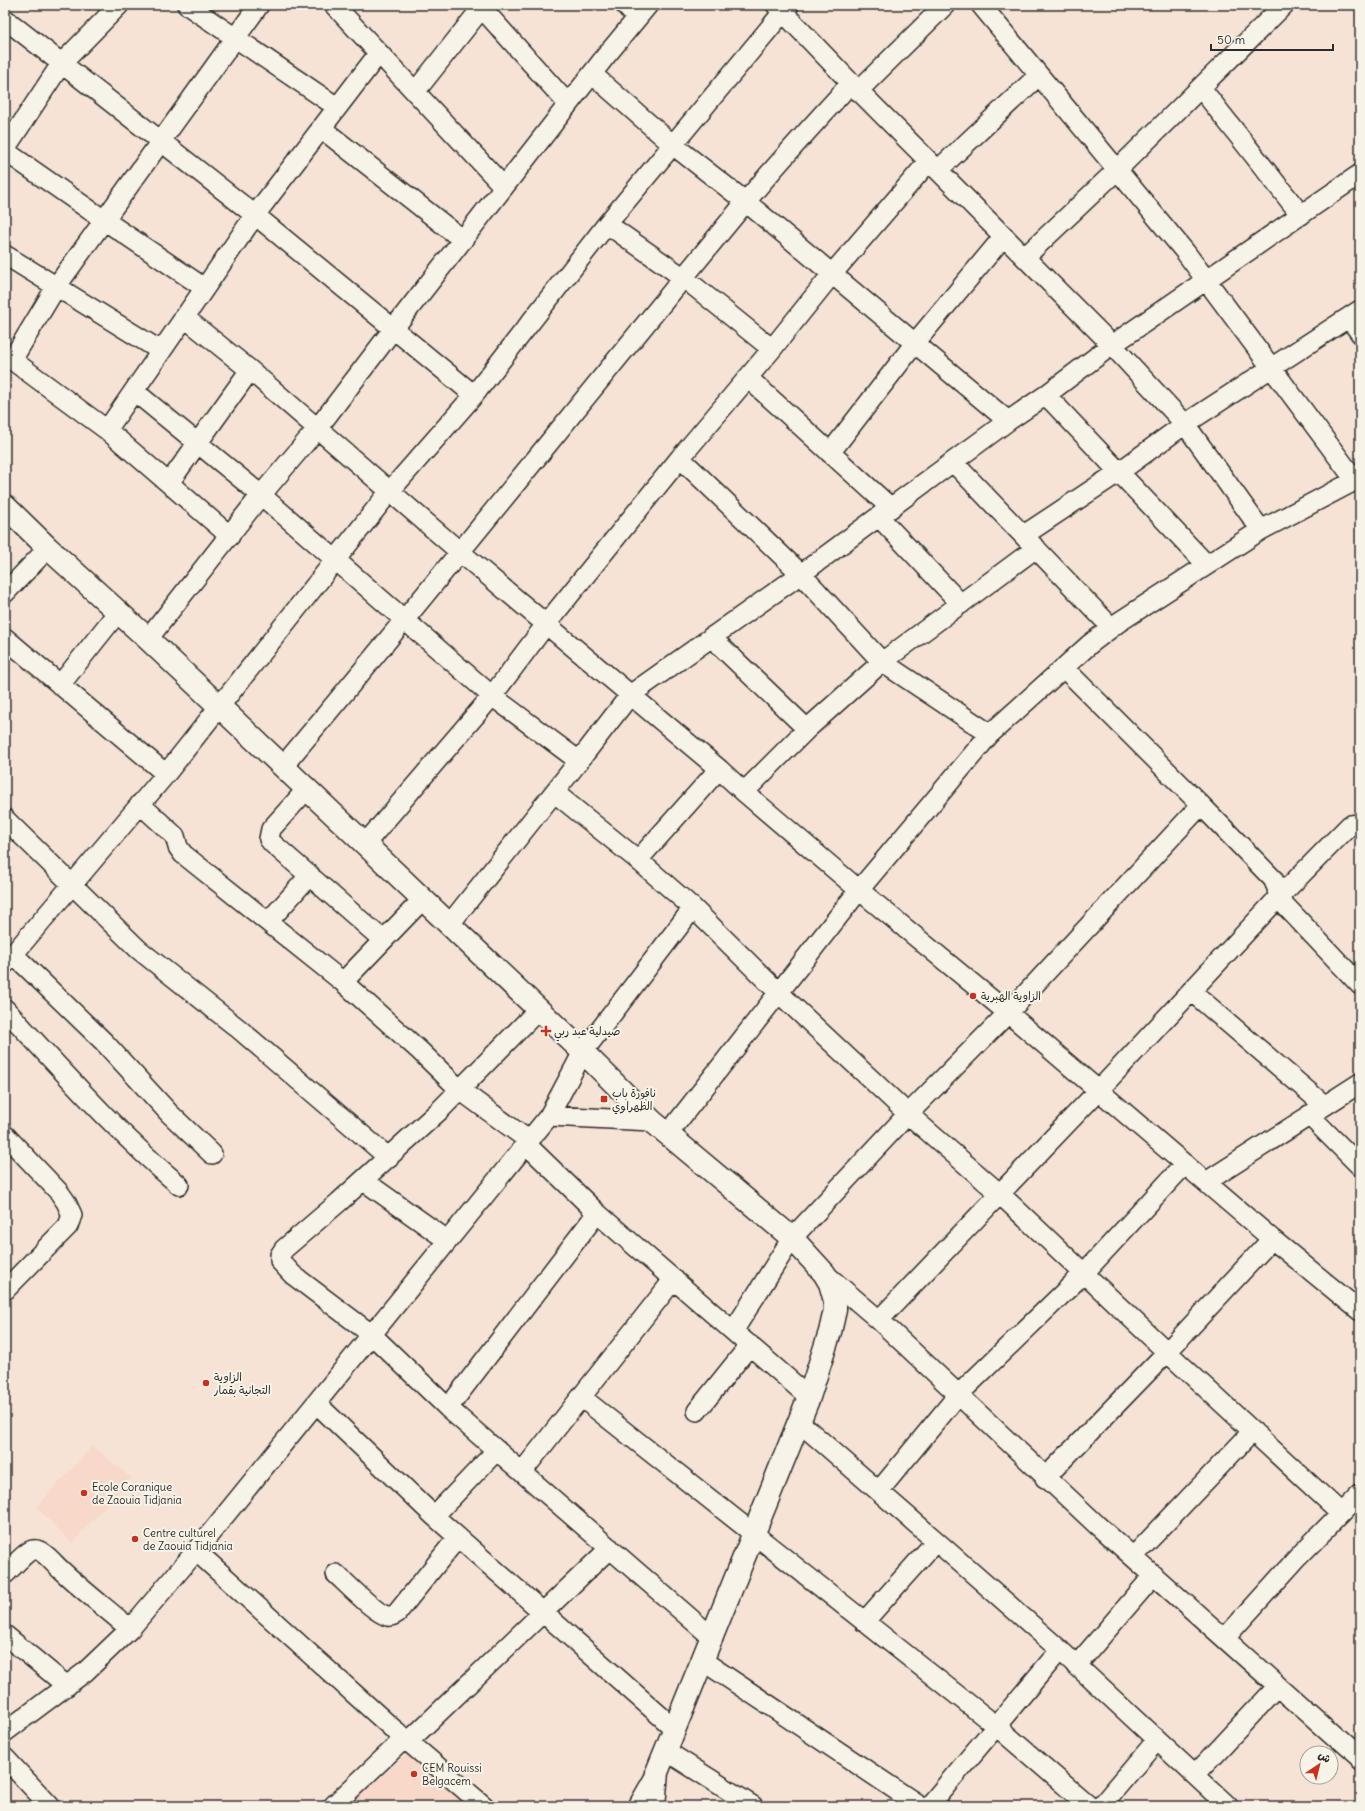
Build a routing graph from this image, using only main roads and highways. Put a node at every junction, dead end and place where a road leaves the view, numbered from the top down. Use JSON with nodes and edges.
{"nodes":[{"id":1,"x":5,"y":506,"type":"edge"},
{"id":2,"x":654,"y":1806,"type":"edge"}],
"edges":[{"from":1,"to":2,"type":"main road"}]}
